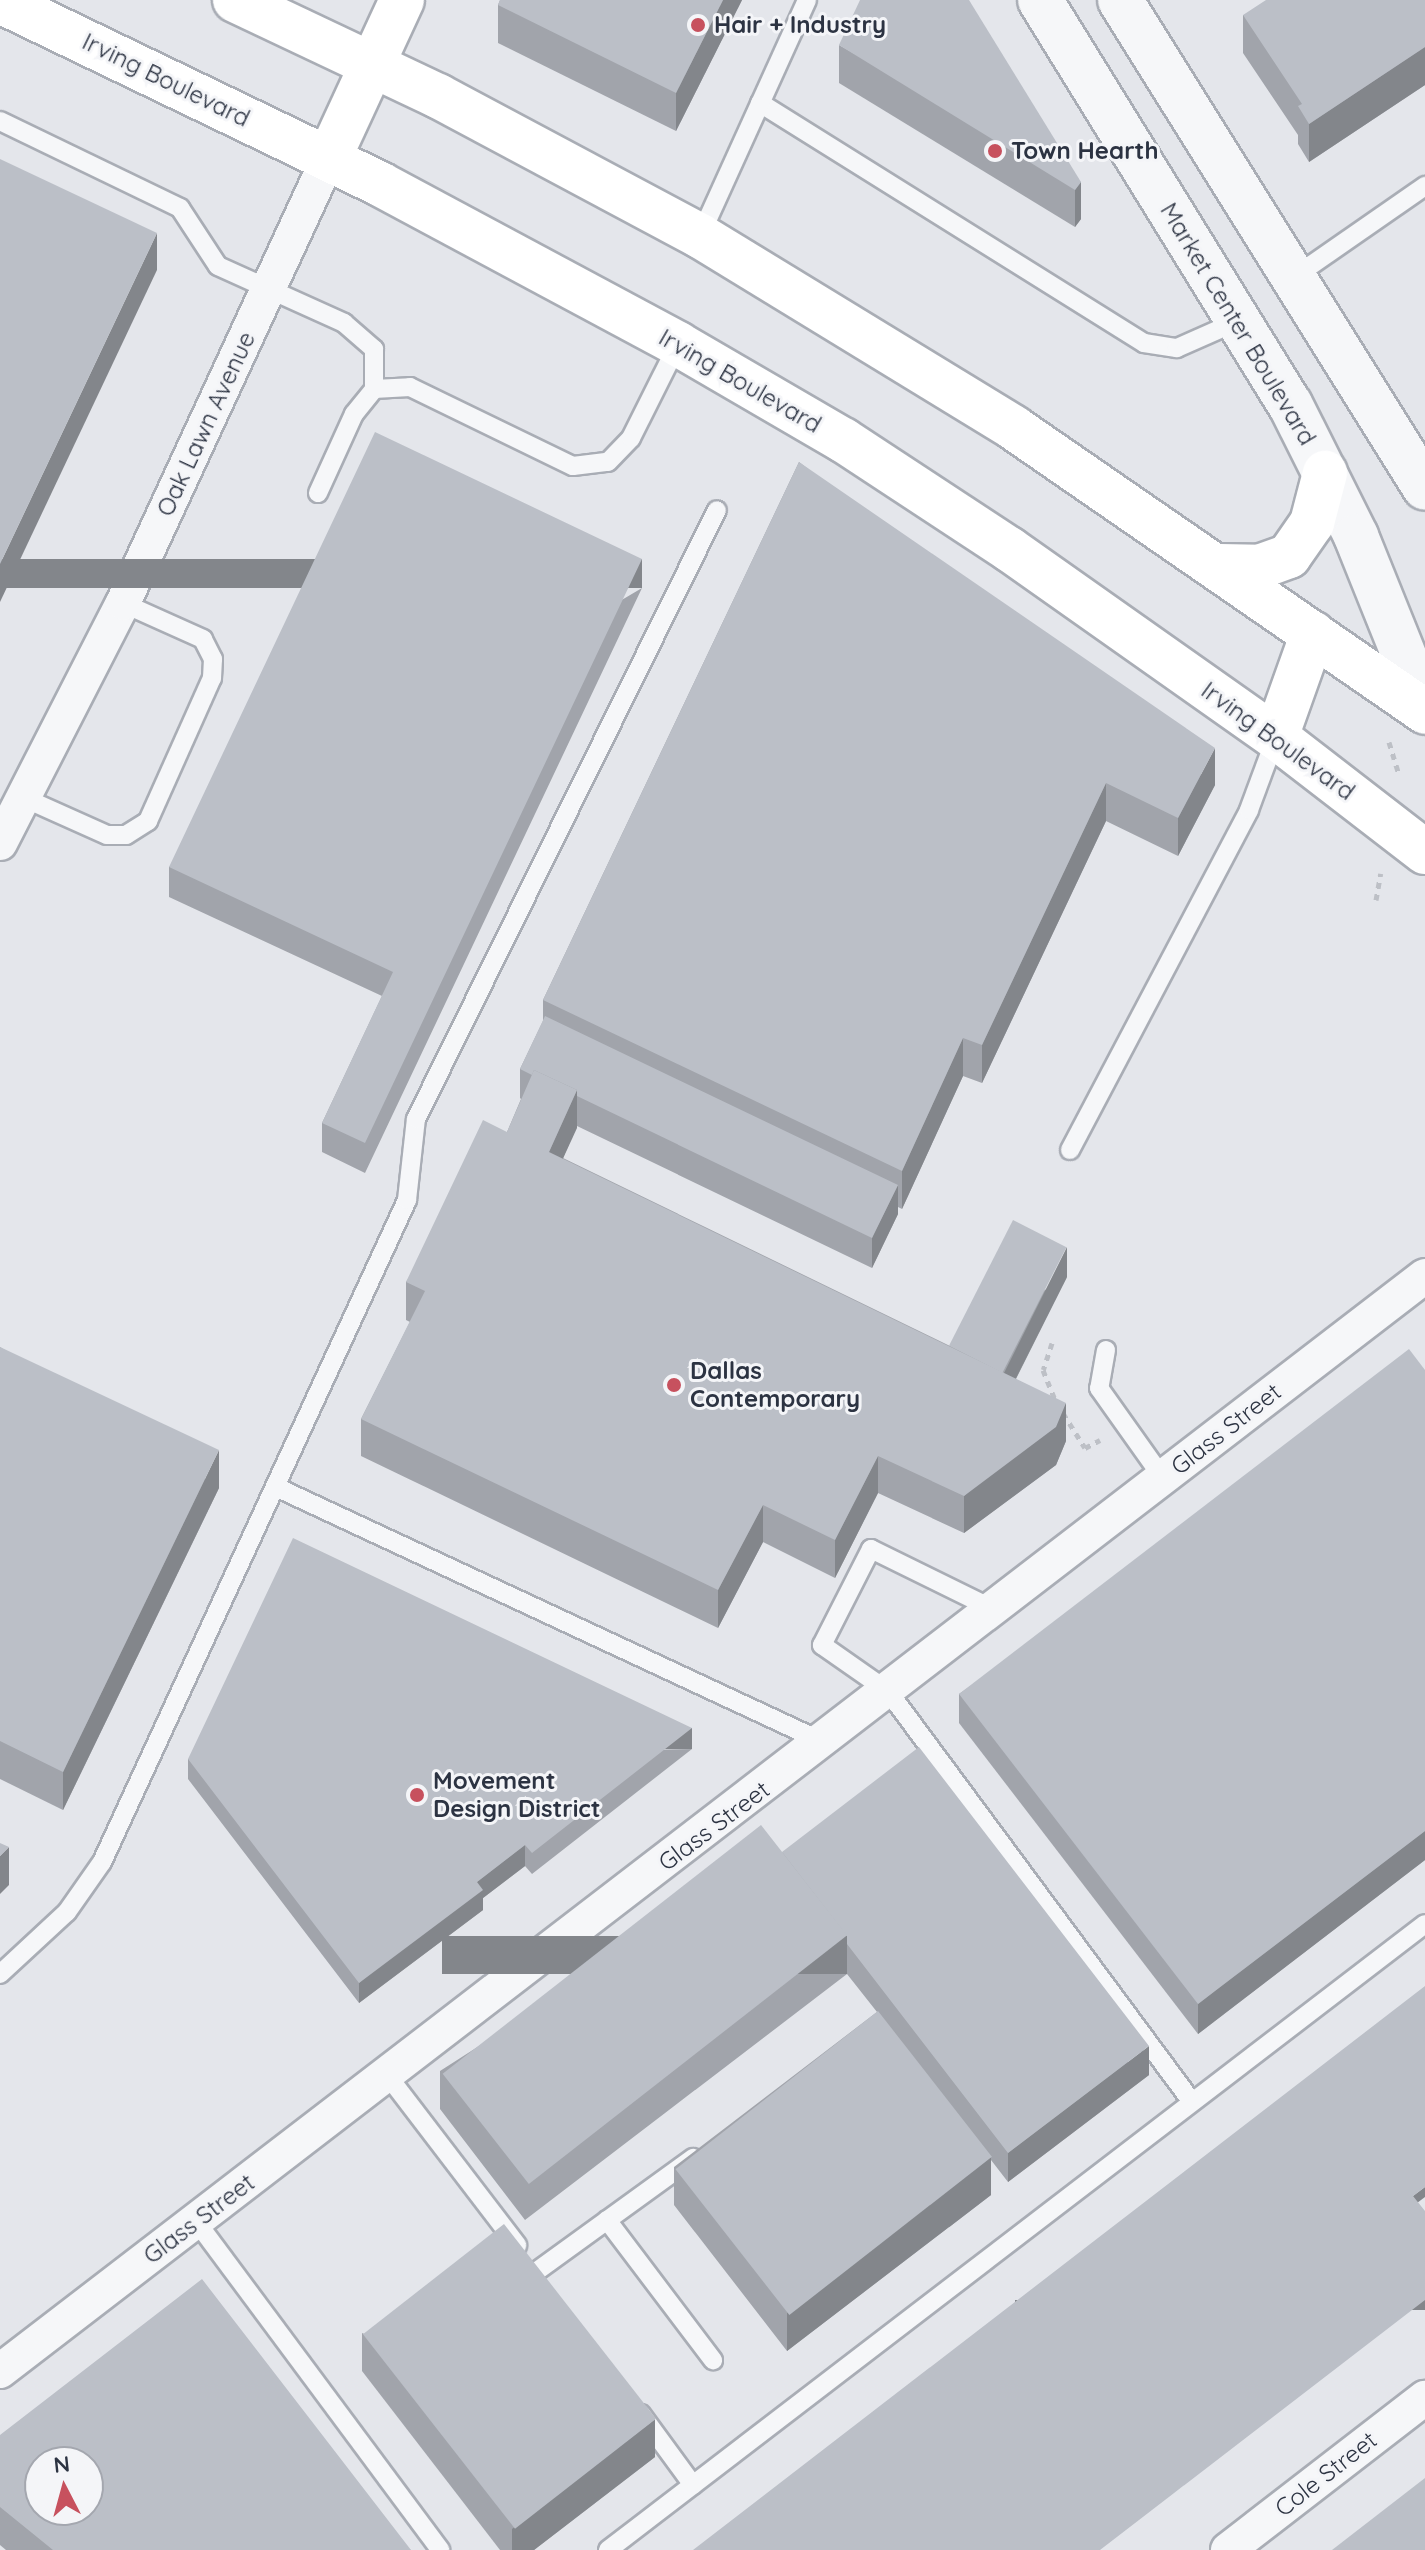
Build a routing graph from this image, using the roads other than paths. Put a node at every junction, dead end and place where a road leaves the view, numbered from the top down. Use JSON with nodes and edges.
{"nodes":[{"id":1,"x":235,"y":0,"type":"edge"},
{"id":2,"x":402,"y":0,"type":"edge"},
{"id":3,"x":807,"y":0,"type":"edge"},
{"id":4,"x":1040,"y":0,"type":"edge"},
{"id":5,"x":1120,"y":0,"type":"edge"},
{"id":6,"x":0,"y":1,"type":"edge"},
{"id":7,"x":372,"y":64,"type":"junction"},
{"id":8,"x":760,"y":103,"type":"junction"},
{"id":9,"x":0,"y":121,"type":"edge"},
{"id":10,"x":329,"y":158,"type":"junction"},
{"id":11,"x":1425,"y":186,"type":"edge"},
{"id":12,"x":700,"y":236,"type":"junction"},
{"id":13,"x":1294,"y":277,"type":"junction"},
{"id":14,"x":267,"y":292,"type":"junction"},
{"id":15,"x":1238,"y":321,"type":"junction"},
{"id":16,"x":678,"y":344,"type":"junction"},
{"id":17,"x":374,"y":389,"type":"junction"},
{"id":18,"x":1325,"y":473,"type":"junction"},
{"id":19,"x":1425,"y":488,"type":"edge"},
{"id":20,"x":318,"y":493,"type":"dead end"},
{"id":21,"x":717,"y":510,"type":"dead end"},
{"id":22,"x":1220,"y":566,"type":"junction"},
{"id":23,"x":123,"y":603,"type":"junction"},
{"id":24,"x":1313,"y":633,"type":"junction"},
{"id":25,"x":1425,"y":710,"type":"edge"},
{"id":26,"x":1276,"y":737,"type":"junction"},
{"id":27,"x":22,"y":797,"type":"junction"},
{"id":28,"x":0,"y":843,"type":"edge"},
{"id":29,"x":1425,"y":852,"type":"edge"},
{"id":30,"x":1070,"y":1150,"type":"dead end"},
{"id":31,"x":1425,"y":1276,"type":"edge"},
{"id":32,"x":1106,"y":1350,"type":"dead end"},
{"id":33,"x":1163,"y":1478,"type":"junction"},
{"id":34,"x":278,"y":1488,"type":"junction"},
{"id":35,"x":993,"y":1609,"type":"junction"},
{"id":36,"x":888,"y":1691,"type":"junction"},
{"id":37,"x":823,"y":1742,"type":"junction"},
{"id":38,"x":1425,"y":1924,"type":"edge"},
{"id":39,"x":0,"y":1974,"type":"edge"},
{"id":40,"x":388,"y":2076,"type":"junction"},
{"id":41,"x":1192,"y":2102,"type":"junction"},
{"id":42,"x":710,"y":2146,"type":"edge"},
{"id":43,"x":607,"y":2220,"type":"junction"},
{"id":44,"x":196,"y":2221,"type":"junction"},
{"id":45,"x":713,"y":2360,"type":"dead end"},
{"id":46,"x":0,"y":2371,"type":"edge"},
{"id":47,"x":629,"y":2397,"type":"edge"},
{"id":48,"x":1425,"y":2398,"type":"edge"},
{"id":49,"x":693,"y":2485,"type":"junction"},
{"id":50,"x":440,"y":2550,"type":"edge"},
{"id":51,"x":608,"y":2550,"type":"edge"},
{"id":52,"x":1228,"y":2550,"type":"edge"}],
"edges":[{"from":1,"to":7,"type":"main road"},
{"from":2,"to":7,"type":"main road","name":"Oak Lawn Avenue"},
{"from":3,"to":8,"type":"lane"},
{"from":4,"to":15,"type":"street","name":"Market Center Boulevard"},
{"from":5,"to":13,"type":"street"},
{"from":6,"to":10,"type":"main road","name":"Irving Boulevard"},
{"from":7,"to":10,"type":"main road","name":"Oak Lawn Avenue"},
{"from":7,"to":12,"type":"main road"},
{"from":8,"to":12,"type":"lane"},
{"from":8,"to":15,"type":"lane"},
{"from":9,"to":14,"type":"lane"},
{"from":10,"to":14,"type":"street","name":"Oak Lawn Avenue"},
{"from":10,"to":16,"type":"main road","name":"Irving Boulevard"},
{"from":11,"to":13,"type":"lane"},
{"from":12,"to":22,"type":"main road"},
{"from":13,"to":19,"type":"street"},
{"from":14,"to":17,"type":"lane"},
{"from":14,"to":23,"type":"street","name":"Oak Lawn Avenue"},
{"from":15,"to":18,"type":"street","name":"Market Center Boulevard"},
{"from":16,"to":17,"type":"lane"},
{"from":16,"to":26,"type":"main road","name":"Irving Boulevard"},
{"from":17,"to":20,"type":"lane"},
{"from":18,"to":22,"type":"main road"},
{"from":18,"to":25,"type":"street","name":"Market Center Boulevard"},
{"from":21,"to":34,"type":"lane"},
{"from":22,"to":24,"type":"main road"},
{"from":23,"to":27,"type":"street","name":"Oak Lawn Avenue"},
{"from":23,"to":27,"type":"lane"},
{"from":24,"to":25,"type":"main road"},
{"from":24,"to":26,"type":"main road"},
{"from":26,"to":29,"type":"main road","name":"Irving Boulevard"},
{"from":26,"to":30,"type":"lane"},
{"from":27,"to":28,"type":"street","name":"Oak Lawn Avenue"},
{"from":31,"to":33,"type":"street","name":"Glass Street"},
{"from":32,"to":33,"type":"lane"},
{"from":33,"to":35,"type":"street","name":"Glass Street"},
{"from":34,"to":37,"type":"lane"},
{"from":34,"to":39,"type":"lane"},
{"from":35,"to":36,"type":"street","name":"Glass Street"},
{"from":35,"to":36,"type":"lane"},
{"from":36,"to":37,"type":"street","name":"Glass Street"},
{"from":36,"to":41,"type":"lane"},
{"from":37,"to":40,"type":"street","name":"Glass Street"},
{"from":38,"to":41,"type":"lane"},
{"from":40,"to":43,"type":"lane"},
{"from":40,"to":44,"type":"street","name":"Glass Street"},
{"from":41,"to":49,"type":"lane"},
{"from":42,"to":43,"type":"lane"},
{"from":43,"to":45,"type":"lane"},
{"from":44,"to":46,"type":"street","name":"Glass Street"},
{"from":44,"to":50,"type":"lane"},
{"from":47,"to":49,"type":"lane"},
{"from":48,"to":52,"type":"street","name":"Cole Street"},
{"from":49,"to":51,"type":"lane"}]}
